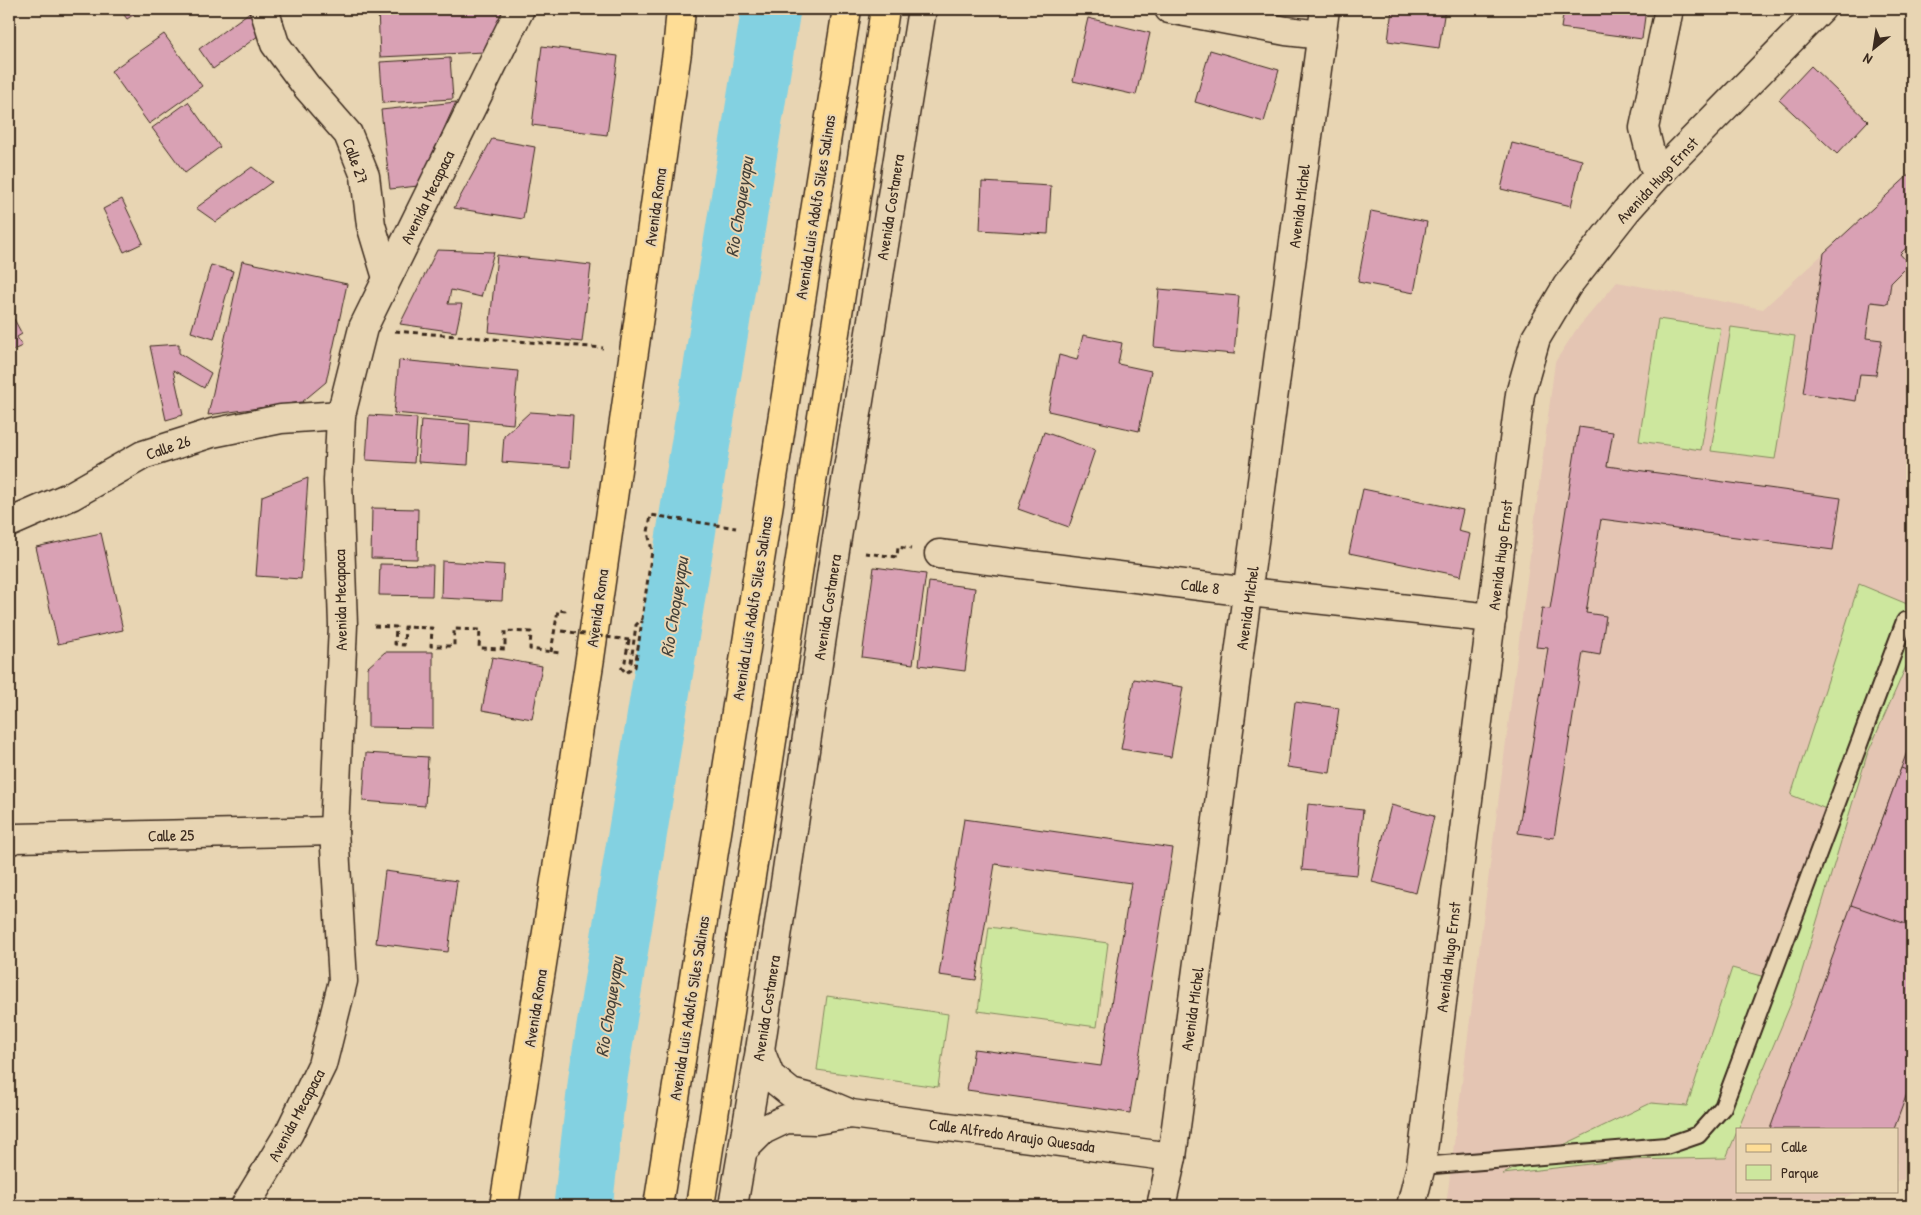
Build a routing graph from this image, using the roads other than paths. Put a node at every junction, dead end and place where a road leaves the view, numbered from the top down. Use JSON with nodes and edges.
{"nodes":[{"id":1,"x":264,"y":9,"type":"edge"},
{"id":2,"x":520,"y":9,"type":"edge"},
{"id":3,"x":681,"y":9,"type":"edge"},
{"id":4,"x":846,"y":9,"type":"edge"},
{"id":5,"x":884,"y":9,"type":"edge"},
{"id":6,"x":922,"y":9,"type":"edge"},
{"id":7,"x":1169,"y":9,"type":"edge"},
{"id":8,"x":1669,"y":9,"type":"edge"},
{"id":9,"x":1821,"y":9,"type":"edge"},
{"id":10,"x":1324,"y":22,"type":"edge"},
{"id":11,"x":1660,"y":173,"type":"junction"},
{"id":12,"x":387,"y":278,"type":"junction"},
{"id":13,"x":341,"y":415,"type":"junction"},
{"id":14,"x":9,"y":523,"type":"edge"},
{"id":15,"x":939,"y":554,"type":"dead end"},
{"id":16,"x":1249,"y":592,"type":"junction"},
{"id":17,"x":1492,"y":618,"type":"junction"},
{"id":18,"x":1905,"y":621,"type":"dead end"},
{"id":19,"x":334,"y":831,"type":"junction"},
{"id":20,"x":9,"y":841,"type":"edge"},
{"id":21,"x":760,"y":1050,"type":"junction"},
{"id":22,"x":851,"y":1114,"type":"junction"},
{"id":23,"x":743,"y":1150,"type":"junction"},
{"id":24,"x":1172,"y":1157,"type":"junction"},
{"id":25,"x":1422,"y":1166,"type":"junction"},
{"id":26,"x":245,"y":1206,"type":"edge"},
{"id":27,"x":504,"y":1206,"type":"edge"},
{"id":28,"x":658,"y":1206,"type":"edge"},
{"id":29,"x":700,"y":1206,"type":"edge"},
{"id":30,"x":733,"y":1206,"type":"edge"},
{"id":31,"x":1161,"y":1206,"type":"edge"},
{"id":32,"x":1411,"y":1206,"type":"edge"}],
"edges":[{"from":1,"to":12,"type":"street","name":"Calle 27"},
{"from":2,"to":12,"type":"street","name":"Avenida Mecapaca"},
{"from":3,"to":27,"type":"main road","name":"Avenida Roma"},
{"from":4,"to":28,"type":"main road","name":"Avenida Luis Adolfo Siles Salinas"},
{"from":5,"to":29,"type":"main road"},
{"from":6,"to":21,"type":"street","name":"Avenida Costanera"},
{"from":7,"to":10,"type":"street"},
{"from":8,"to":11,"type":"street"},
{"from":9,"to":11,"type":"street","name":"Avenida Hugo Ernst"},
{"from":10,"to":16,"type":"street","name":"Avenida Michel"},
{"from":11,"to":17,"type":"street","name":"Avenida Hugo Ernst"},
{"from":12,"to":13,"type":"street","name":"Avenida Mecapaca"},
{"from":13,"to":14,"type":"street","name":"Calle 26"},
{"from":13,"to":19,"type":"street","name":"Avenida Mecapaca"},
{"from":15,"to":16,"type":"street","name":"Calle 8"},
{"from":16,"to":17,"type":"street","name":"Calle 8"},
{"from":16,"to":24,"type":"street","name":"Avenida Michel"},
{"from":17,"to":25,"type":"street","name":"Avenida Hugo Ernst"},
{"from":18,"to":25,"type":"lane"},
{"from":19,"to":20,"type":"street","name":"Calle 25"},
{"from":19,"to":26,"type":"street","name":"Avenida Mecapaca"},
{"from":21,"to":22,"type":"street","name":"Calle Alfredo Araujo Quesada"},
{"from":21,"to":23,"type":"street","name":"Avenida Costanera"},
{"from":22,"to":23,"type":"street","name":"Calle Alfredo Araujo Quesada"},
{"from":22,"to":24,"type":"street","name":"Calle Alfredo Araujo Quesada"},
{"from":23,"to":30,"type":"street","name":"Avenida Costanera"},
{"from":24,"to":31,"type":"street","name":"Avenida Michel"},
{"from":25,"to":32,"type":"street","name":"Avenida Hugo Ernst"}]}
